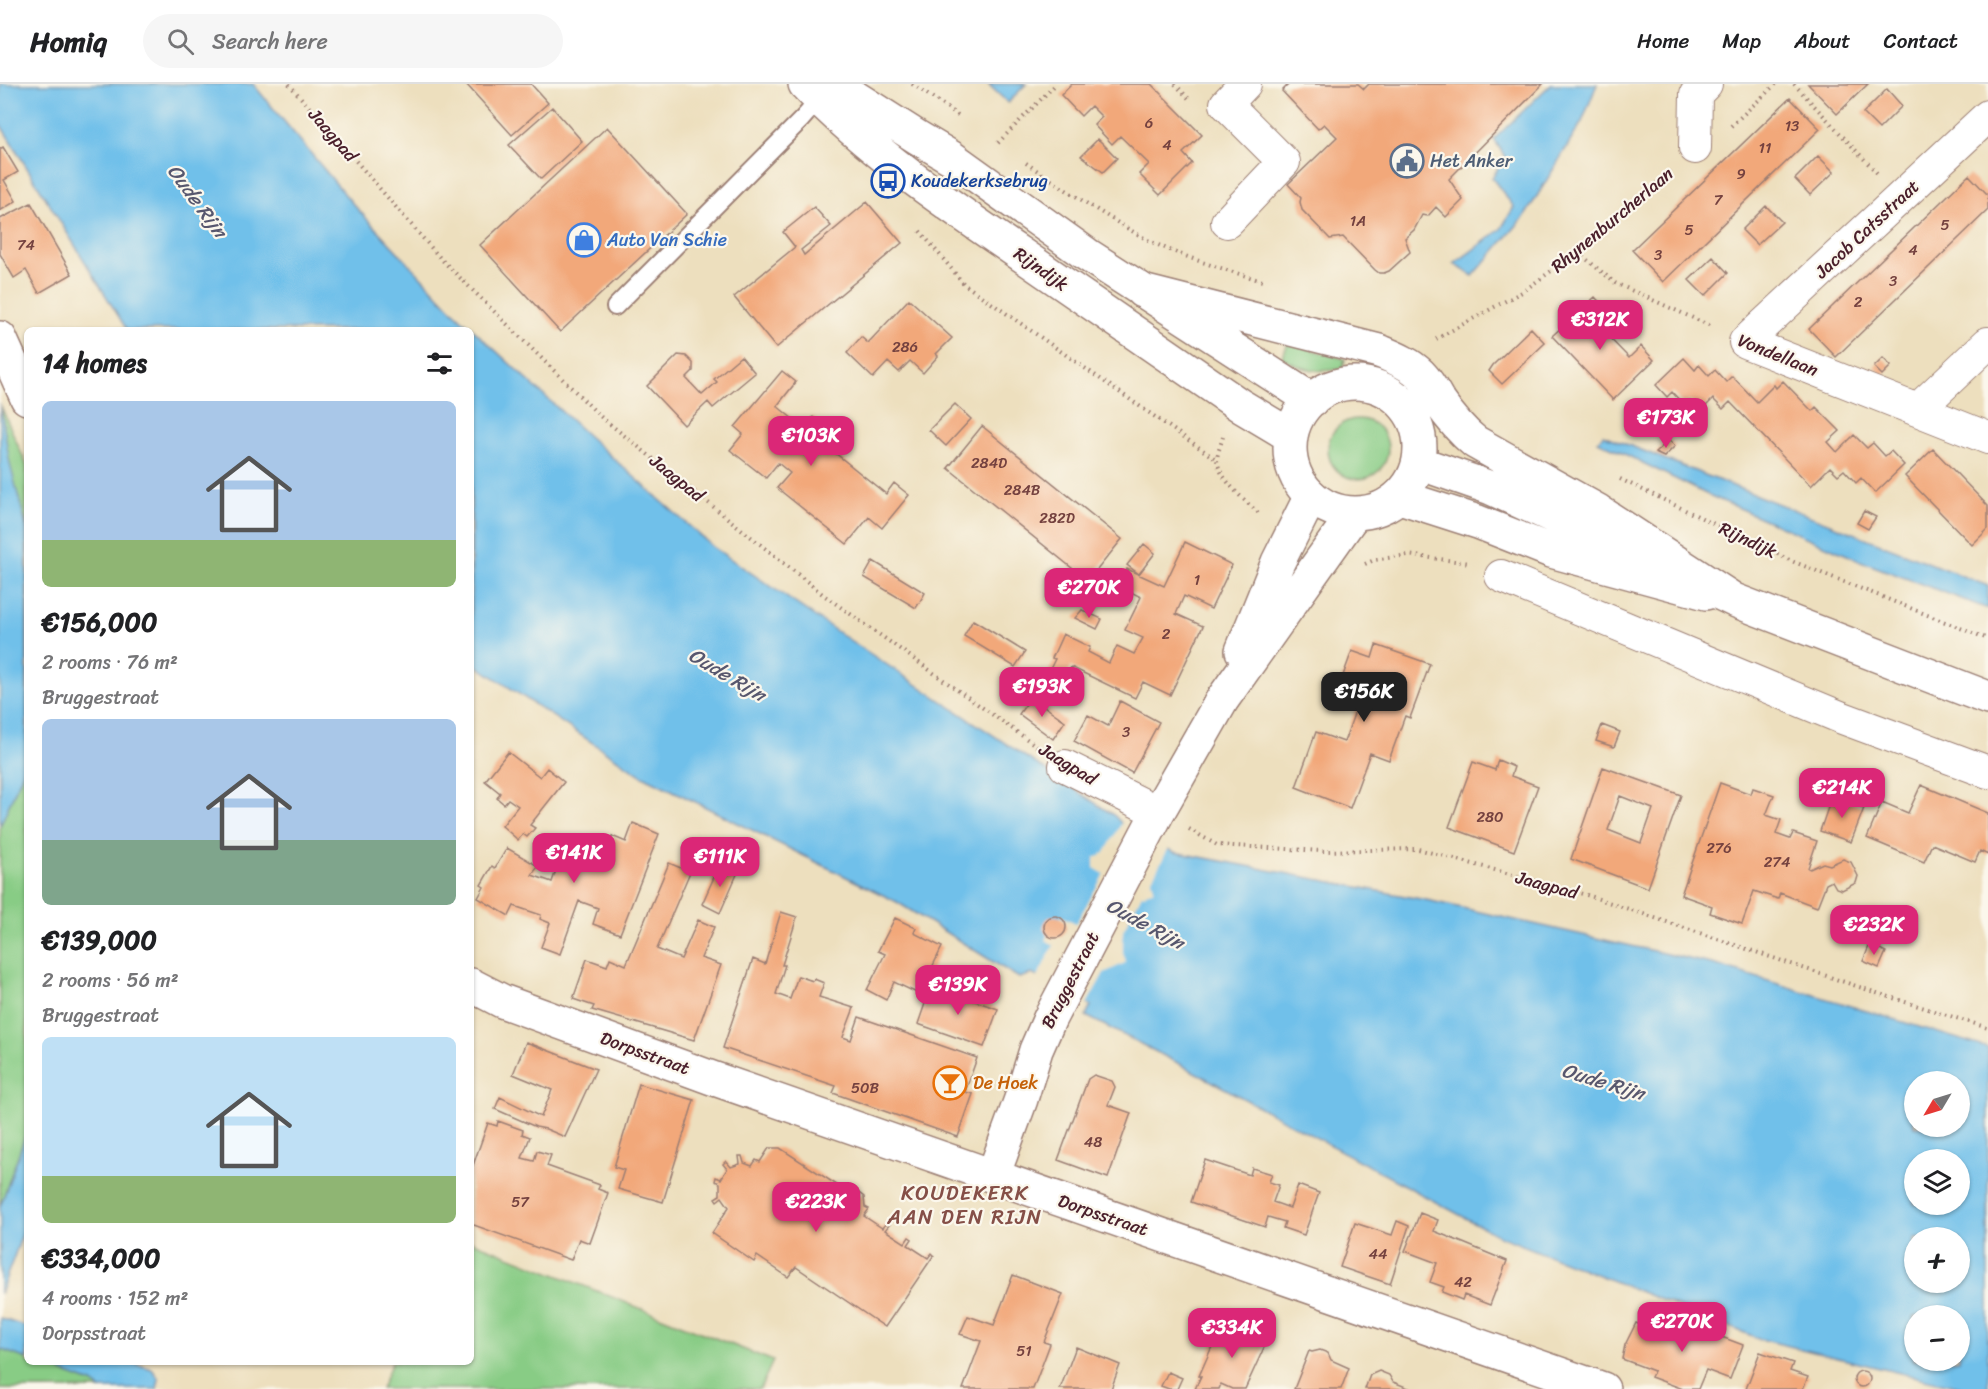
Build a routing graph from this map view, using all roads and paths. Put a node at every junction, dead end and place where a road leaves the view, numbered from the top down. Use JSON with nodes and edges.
{"nodes":[{"id":1,"x":289,"y":84,"type":"edge"},
{"id":2,"x":912,"y":84,"type":"edge"},
{"id":3,"x":1056,"y":84,"type":"edge"},
{"id":4,"x":1245,"y":84,"type":"edge"},
{"id":5,"x":1706,"y":84,"type":"edge"},
{"id":6,"x":1776,"y":84,"type":"edge"},
{"id":7,"x":1794,"y":84,"type":"edge"},
{"id":8,"x":823,"y":88,"type":"edge"},
{"id":9,"x":1988,"y":116,"type":"edge"},
{"id":10,"x":969,"y":123,"type":"dead end"},
{"id":11,"x":1695,"y":148,"type":"junction"},
{"id":12,"x":1007,"y":149,"type":"dead end"},
{"id":13,"x":1026,"y":162,"type":"dead end"},
{"id":14,"x":1900,"y":198,"type":"junction"},
{"id":15,"x":1227,"y":222,"type":"dead end"},
{"id":16,"x":913,"y":224,"type":"dead end"},
{"id":17,"x":1578,"y":252,"type":"junction"},
{"id":18,"x":1266,"y":282,"type":"dead end"},
{"id":19,"x":1142,"y":291,"type":"junction"},
{"id":20,"x":615,"y":307,"type":"dead end"},
{"id":21,"x":0,"y":338,"type":"edge"},
{"id":22,"x":1436,"y":340,"type":"dead end"},
{"id":23,"x":1745,"y":342,"type":"junction"},
{"id":24,"x":1988,"y":343,"type":"edge"},
{"id":25,"x":24,"y":391,"type":"edge"},
{"id":26,"x":1312,"y":400,"type":"junction"},
{"id":27,"x":1917,"y":410,"type":"junction"},
{"id":28,"x":1291,"y":436,"type":"junction"},
{"id":29,"x":1988,"y":438,"type":"edge"},
{"id":30,"x":1217,"y":460,"type":"dead end"},
{"id":31,"x":1419,"y":463,"type":"junction"},
{"id":32,"x":1611,"y":475,"type":"dead end"},
{"id":33,"x":1311,"y":496,"type":"junction"},
{"id":34,"x":1400,"y":497,"type":"junction"},
{"id":35,"x":1354,"y":514,"type":"junction"},
{"id":36,"x":1551,"y":551,"type":"junction"},
{"id":37,"x":1465,"y":561,"type":"dead end"},
{"id":38,"x":1363,"y":565,"type":"dead end"},
{"id":39,"x":1501,"y":576,"type":"dead end"},
{"id":40,"x":1734,"y":600,"type":"junction"},
{"id":41,"x":1573,"y":604,"type":"junction"},
{"id":42,"x":1988,"y":639,"type":"edge"},
{"id":43,"x":1988,"y":698,"type":"edge"},
{"id":44,"x":1222,"y":700,"type":"junction"},
{"id":45,"x":1065,"y":766,"type":"joint"},
{"id":46,"x":1988,"y":772,"type":"edge"},
{"id":47,"x":1153,"y":823,"type":"junction"},
{"id":48,"x":474,"y":987,"type":"edge"},
{"id":49,"x":1988,"y":1028,"type":"edge"},
{"id":50,"x":993,"y":1176,"type":"junction"},
{"id":51,"x":1603,"y":1389,"type":"edge"}],
"edges":[{"from":1,"to":45,"type":"path","name":"Jaagpad"},
{"from":2,"to":10,"type":"path"},
{"from":3,"to":12,"type":"path"},
{"from":4,"to":15,"type":"street"},
{"from":5,"to":11,"type":"street"},
{"from":6,"to":11,"type":"path","name":"Rhynenburcherlaan"},
{"from":7,"to":14,"type":"path"},
{"from":8,"to":19,"type":"main road"},
{"from":8,"to":20,"type":"lane"},
{"from":8,"to":28,"type":"main road","name":"Rijndijk"},
{"from":9,"to":14,"type":"street","name":"Jacob Catsstraat"},
{"from":11,"to":17,"type":"path","name":"Rhynenburcherlaan"},
{"from":13,"to":18,"type":"path"},
{"from":14,"to":23,"type":"street","name":"Jacob Catsstraat"},
{"from":16,"to":30,"type":"path"},
{"from":17,"to":22,"type":"path","name":"Rhynenburcherlaan"},
{"from":17,"to":23,"type":"path","name":"Vondellaan"},
{"from":19,"to":26,"type":"main road"},
{"from":19,"to":40,"type":"main road"},
{"from":21,"to":25,"type":"main road"},
{"from":23,"to":27,"type":"street","name":"Vondellaan"},
{"from":24,"to":27,"type":"street"},
{"from":26,"to":28,"type":"main road"},
{"from":26,"to":31,"type":"main road"},
{"from":27,"to":29,"type":"street","name":"Vondellaan"},
{"from":28,"to":33,"type":"main road"},
{"from":31,"to":34,"type":"main road"},
{"from":31,"to":40,"type":"main road"},
{"from":32,"to":42,"type":"path","name":"Rijndijk"},
{"from":33,"to":35,"type":"main road"},
{"from":33,"to":44,"type":"main road","name":"Bruggestraat"},
{"from":34,"to":35,"type":"main road"},
{"from":34,"to":36,"type":"main road"},
{"from":35,"to":44,"type":"main road","name":"Bruggestraat"},
{"from":36,"to":40,"type":"main road"},
{"from":36,"to":41,"type":"street"},
{"from":37,"to":38,"type":"path"},
{"from":39,"to":41,"type":"street"},
{"from":40,"to":43,"type":"main road"},
{"from":41,"to":46,"type":"street"},
{"from":44,"to":47,"type":"main road","name":"Bruggestraat"},
{"from":45,"to":47,"type":"street","name":"Jaagpad"},
{"from":47,"to":49,"type":"path","name":"Jaagpad"},
{"from":47,"to":50,"type":"main road","name":"Bruggestraat"},
{"from":48,"to":50,"type":"main road","name":"Dorpsstraat"},
{"from":50,"to":51,"type":"main road","name":"Dorpsstraat"}]}
